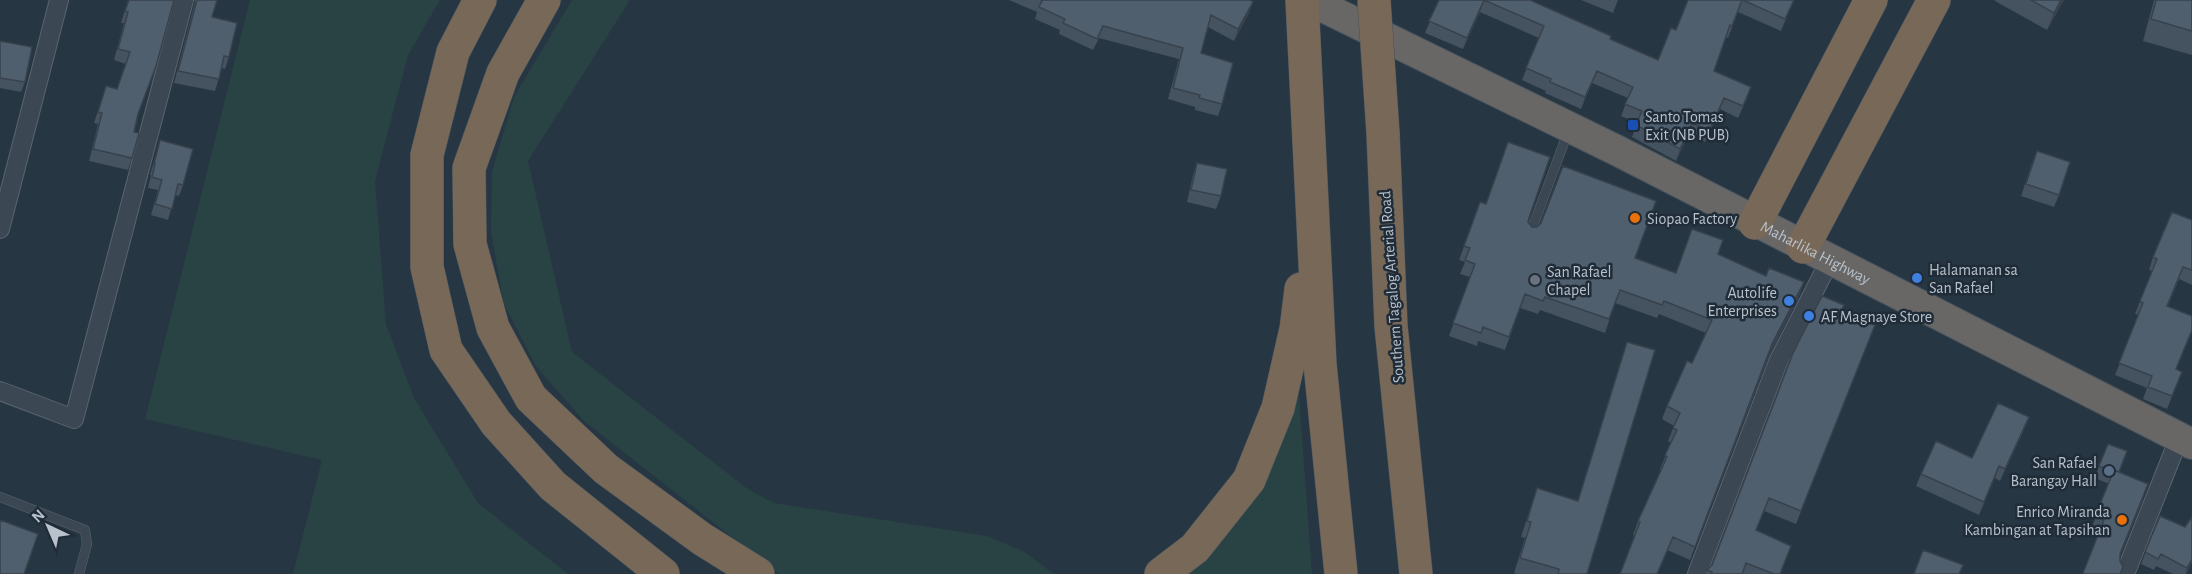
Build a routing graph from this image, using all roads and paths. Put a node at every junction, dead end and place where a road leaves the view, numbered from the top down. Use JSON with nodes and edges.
{"nodes":[{"id":1,"x":59,"y":0,"type":"edge"},
{"id":2,"x":184,"y":0,"type":"edge"},
{"id":3,"x":480,"y":0,"type":"edge"},
{"id":4,"x":544,"y":0,"type":"edge"},
{"id":5,"x":1302,"y":0,"type":"edge"},
{"id":6,"x":1309,"y":0,"type":"edge"},
{"id":7,"x":1374,"y":0,"type":"edge"},
{"id":8,"x":1871,"y":0,"type":"edge"},
{"id":9,"x":1934,"y":0,"type":"edge"},
{"id":10,"x":1570,"y":127,"type":"junction"},
{"id":11,"x":1312,"y":186,"type":"junction"},
{"id":12,"x":1755,"y":223,"type":"junction"},
{"id":13,"x":0,"y":229,"type":"edge"},
{"id":14,"x":1530,"y":234,"type":"edge"},
{"id":15,"x":1816,"y":253,"type":"junction"},
{"id":16,"x":0,"y":391,"type":"edge"},
{"id":17,"x":2185,"y":441,"type":"edge"},
{"id":18,"x":0,"y":497,"type":"edge"},
{"id":19,"x":79,"y":574,"type":"edge"},
{"id":20,"x":663,"y":574,"type":"edge"},
{"id":21,"x":758,"y":574,"type":"edge"},
{"id":22,"x":1161,"y":574,"type":"edge"},
{"id":23,"x":1341,"y":574,"type":"edge"},
{"id":24,"x":1416,"y":574,"type":"edge"},
{"id":25,"x":1697,"y":574,"type":"edge"},
{"id":26,"x":2125,"y":574,"type":"edge"}],
"edges":[{"from":1,"to":13,"type":"street"},
{"from":2,"to":16,"type":"street"},
{"from":3,"to":20,"type":"highway"},
{"from":4,"to":21,"type":"highway"},
{"from":5,"to":11,"type":"highway"},
{"from":6,"to":10,"type":"highway","name":"Maharlika Highway"},
{"from":7,"to":24,"type":"highway","name":"Southern Tagalog Arterial Road","bridge":true},
{"from":8,"to":12,"type":"highway"},
{"from":9,"to":15,"type":"highway"},
{"from":10,"to":12,"type":"highway","name":"Maharlika Highway"},
{"from":10,"to":14,"type":"lane"},
{"from":11,"to":22,"type":"highway"},
{"from":11,"to":23,"type":"highway"},
{"from":12,"to":15,"type":"highway","name":"Maharlika Highway"},
{"from":15,"to":17,"type":"highway","name":"Maharlika Highway"},
{"from":15,"to":25,"type":"street"},
{"from":17,"to":26,"type":"street"},
{"from":18,"to":19,"type":"lane"}]}
